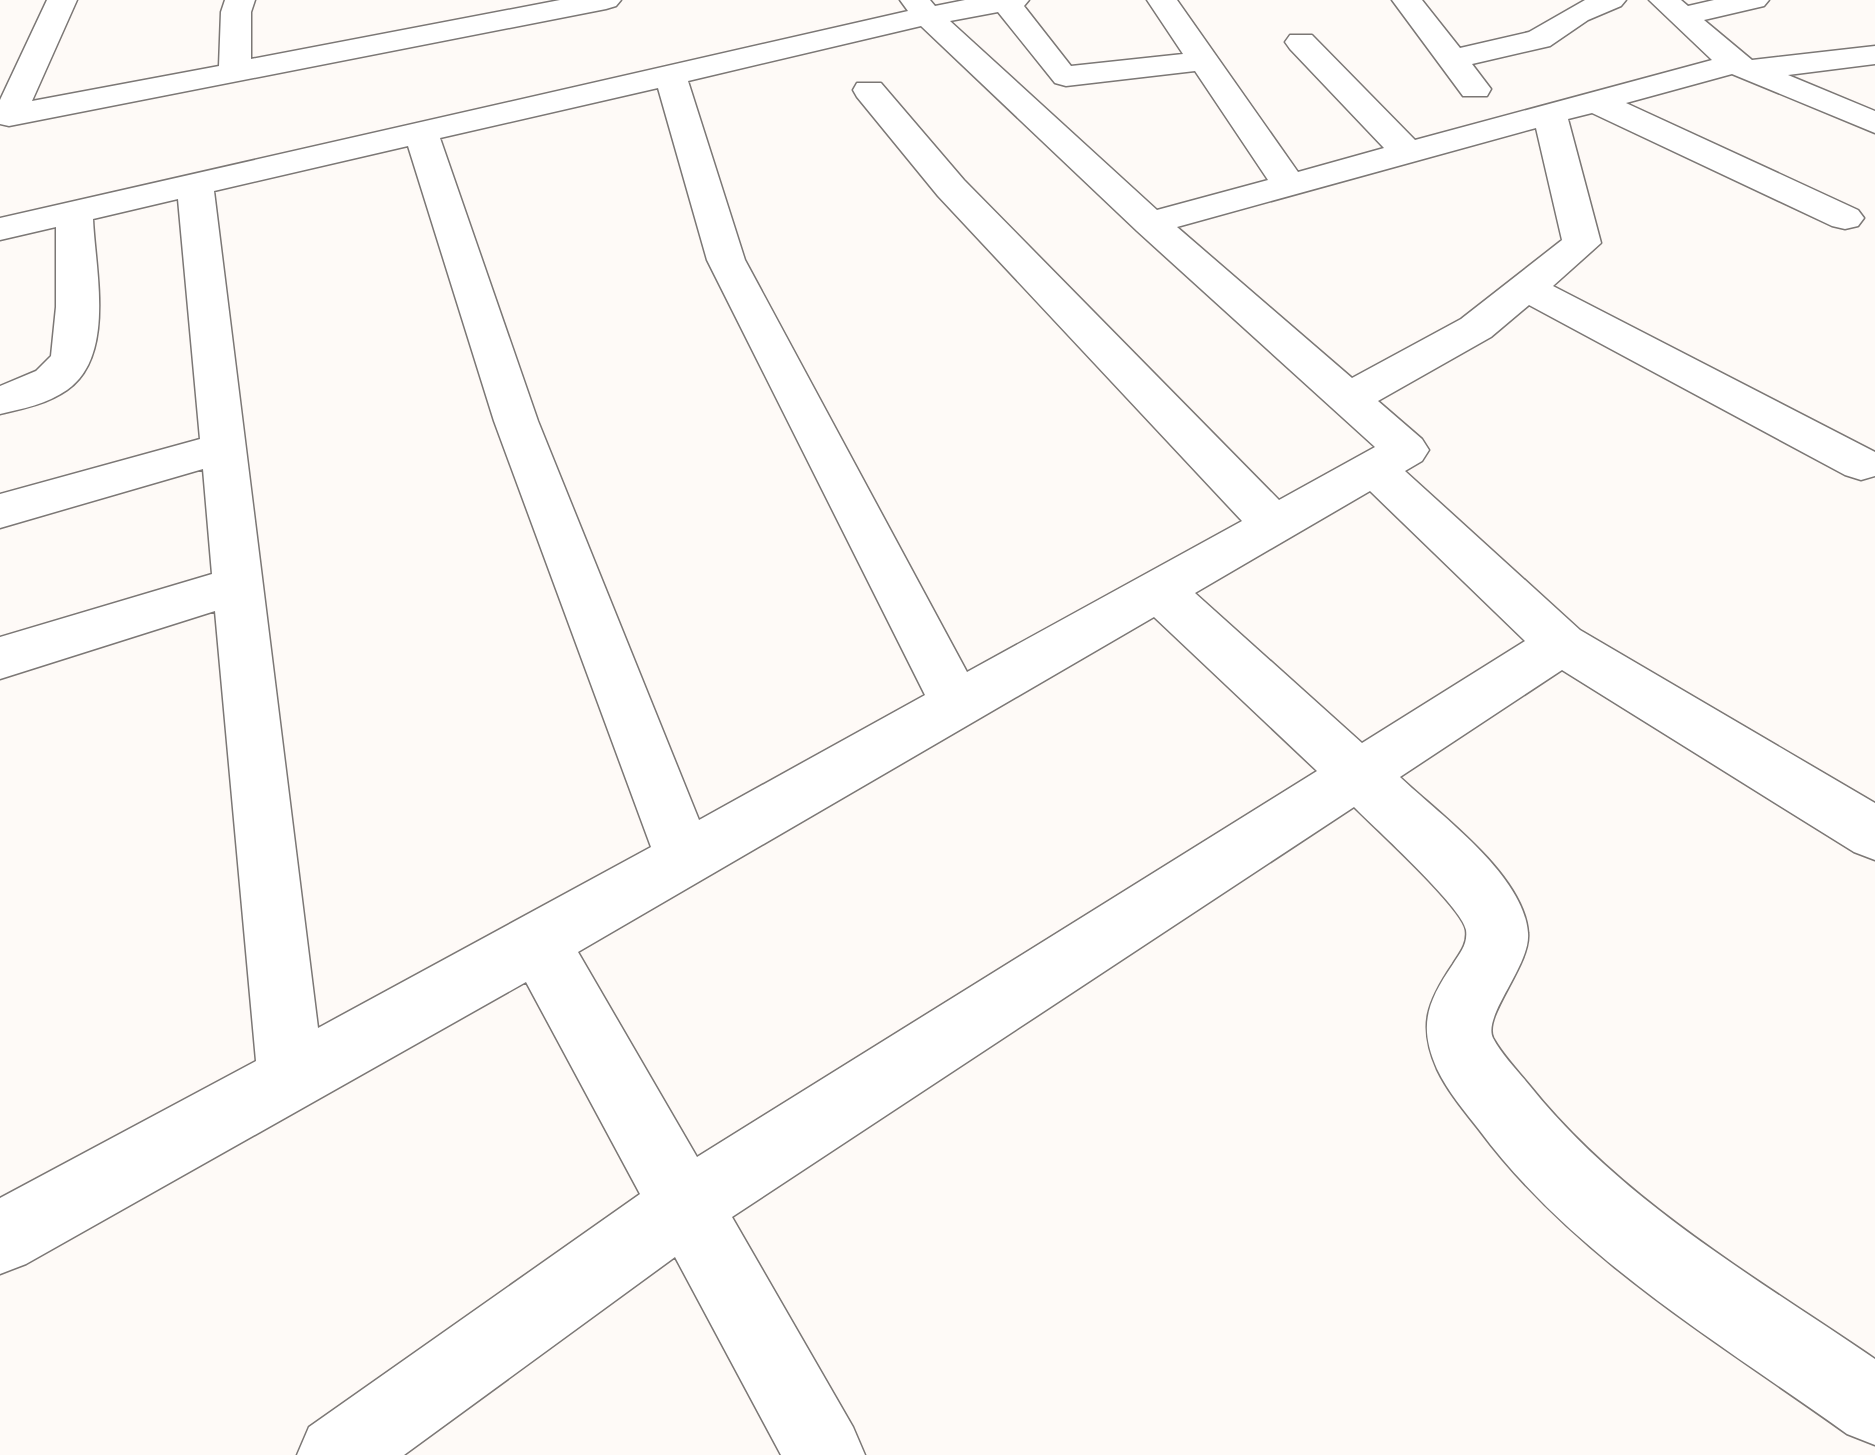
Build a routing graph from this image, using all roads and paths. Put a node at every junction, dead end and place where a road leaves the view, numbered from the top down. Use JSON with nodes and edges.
{"nodes":[{"id":1,"x":62,"y":0,"type":"edge"},
{"id":2,"x":240,"y":0,"type":"edge"},
{"id":3,"x":606,"y":0,"type":"edge"},
{"id":4,"x":1008,"y":0,"type":"edge"},
{"id":5,"x":1162,"y":0,"type":"edge"},
{"id":6,"x":1407,"y":0,"type":"edge"},
{"id":7,"x":1611,"y":0,"type":"edge"},
{"id":8,"x":1754,"y":0,"type":"edge"},
{"id":9,"x":558,"y":5,"type":"edge"},
{"id":10,"x":921,"y":8,"type":"edge"},
{"id":11,"x":1673,"y":8,"type":"edge"},
{"id":12,"x":449,"y":15,"type":"edge"},
{"id":13,"x":1301,"y":42,"type":"dead end"},
{"id":14,"x":1875,"y":55,"type":"edge"},
{"id":15,"x":1454,"y":59,"type":"junction"},
{"id":16,"x":1203,"y":60,"type":"junction"},
{"id":17,"x":1740,"y":67,"type":"junction"},
{"id":18,"x":235,"y":72,"type":"junction"},
{"id":19,"x":670,"y":75,"type":"junction"},
{"id":20,"x":869,"y":90,"type":"dead end"},
{"id":21,"x":1596,"y":102,"type":"junction"},
{"id":22,"x":1550,"y":114,"type":"junction"},
{"id":23,"x":1875,"y":122,"type":"edge"},
{"id":24,"x":4,"y":125,"type":"edge"},
{"id":25,"x":1502,"y":127,"type":"junction"},
{"id":26,"x":420,"y":132,"type":"junction"},
{"id":27,"x":1408,"y":153,"type":"junction"},
{"id":28,"x":194,"y":184,"type":"junction"},
{"id":29,"x":1289,"y":185,"type":"junction"},
{"id":30,"x":74,"y":212,"type":"junction"},
{"id":31,"x":1845,"y":218,"type":"dead end"},
{"id":32,"x":1150,"y":223,"type":"junction"},
{"id":33,"x":0,"y":229,"type":"edge"},
{"id":34,"x":1527,"y":288,"type":"junction"},
{"id":35,"x":1348,"y":399,"type":"junction"},
{"id":36,"x":0,"y":400,"type":"edge"},
{"id":37,"x":224,"y":448,"type":"junction"},
{"id":38,"x":1862,"y":464,"type":"dead end"},
{"id":39,"x":1374,"y":468,"type":"junction"},
{"id":40,"x":0,"y":511,"type":"edge"},
{"id":41,"x":1274,"y":525,"type":"junction"},
{"id":42,"x":238,"y":585,"type":"junction"},
{"id":43,"x":1159,"y":590,"type":"junction"},
{"id":44,"x":1562,"y":644,"type":"junction"},
{"id":45,"x":0,"y":658,"type":"edge"},
{"id":46,"x":958,"y":704,"type":"junction"},
{"id":47,"x":1359,"y":774,"type":"junction"},
{"id":48,"x":1875,"y":834,"type":"edge"},
{"id":49,"x":685,"y":859,"type":"junction"},
{"id":50,"x":538,"y":942,"type":"junction"},
{"id":51,"x":290,"y":1079,"type":"junction"},
{"id":52,"x":686,"y":1206,"type":"junction"},
{"id":53,"x":0,"y":1238,"type":"edge"},
{"id":54,"x":1875,"y":1406,"type":"edge"},
{"id":55,"x":337,"y":1455,"type":"edge"},
{"id":56,"x":825,"y":1455,"type":"edge"}],
"edges":[{"from":1,"to":24,"type":"street"},
{"from":2,"to":18,"type":"street"},
{"from":3,"to":9,"type":"street"},
{"from":4,"to":10,"type":"street"},
{"from":4,"to":16,"type":"street"},
{"from":5,"to":16,"type":"street"},
{"from":6,"to":15,"type":"street"},
{"from":7,"to":15,"type":"street"},
{"from":8,"to":11,"type":"street"},
{"from":9,"to":12,"type":"street"},
{"from":10,"to":19,"type":"street"},
{"from":10,"to":32,"type":"street"},
{"from":11,"to":17,"type":"street"},
{"from":12,"to":18,"type":"street"},
{"from":13,"to":27,"type":"street"},
{"from":14,"to":17,"type":"street"},
{"from":15,"to":25,"type":"street"},
{"from":16,"to":29,"type":"street"},
{"from":17,"to":21,"type":"street"},
{"from":17,"to":23,"type":"street"},
{"from":18,"to":24,"type":"street"},
{"from":19,"to":26,"type":"street"},
{"from":19,"to":46,"type":"street"},
{"from":20,"to":41,"type":"street"},
{"from":21,"to":22,"type":"street"},
{"from":21,"to":31,"type":"street"},
{"from":22,"to":25,"type":"street"},
{"from":22,"to":34,"type":"street"},
{"from":25,"to":27,"type":"street"},
{"from":26,"to":28,"type":"street"},
{"from":26,"to":49,"type":"street"},
{"from":27,"to":29,"type":"street"},
{"from":28,"to":30,"type":"street"},
{"from":28,"to":37,"type":"street"},
{"from":29,"to":32,"type":"street"},
{"from":30,"to":33,"type":"street"},
{"from":30,"to":36,"type":"street"},
{"from":32,"to":35,"type":"street"},
{"from":34,"to":35,"type":"street"},
{"from":34,"to":38,"type":"street"},
{"from":35,"to":39,"type":"street"},
{"from":37,"to":40,"type":"street"},
{"from":37,"to":42,"type":"street"},
{"from":39,"to":41,"type":"street"},
{"from":39,"to":44,"type":"street"},
{"from":41,"to":43,"type":"street"},
{"from":42,"to":45,"type":"street"},
{"from":42,"to":51,"type":"street"},
{"from":43,"to":46,"type":"street"},
{"from":43,"to":47,"type":"street"},
{"from":44,"to":47,"type":"street"},
{"from":44,"to":48,"type":"street"},
{"from":46,"to":49,"type":"street"},
{"from":47,"to":52,"type":"street"},
{"from":47,"to":54,"type":"street"},
{"from":49,"to":50,"type":"street"},
{"from":50,"to":51,"type":"street"},
{"from":50,"to":52,"type":"street"},
{"from":51,"to":53,"type":"street"},
{"from":52,"to":55,"type":"street"},
{"from":52,"to":56,"type":"street"}]}
